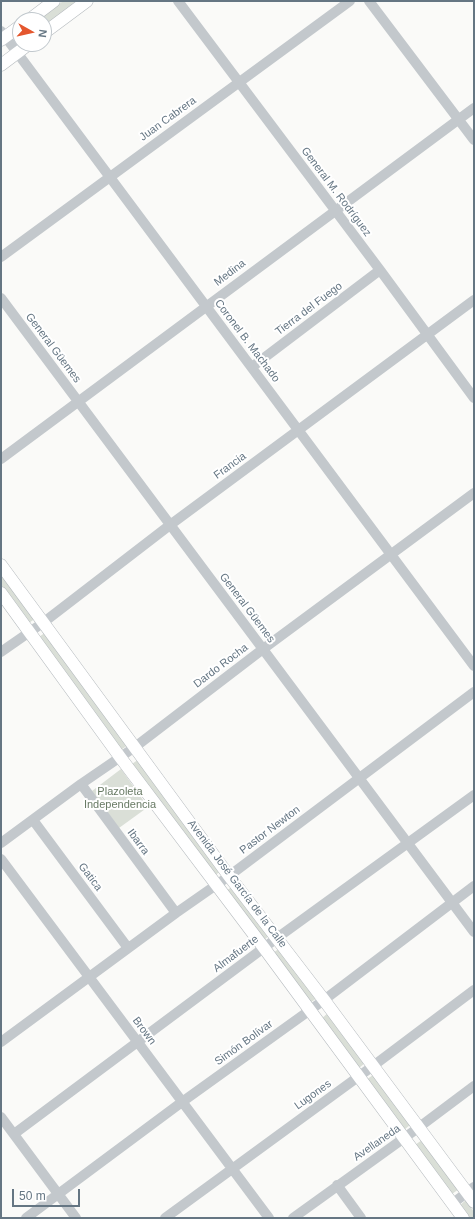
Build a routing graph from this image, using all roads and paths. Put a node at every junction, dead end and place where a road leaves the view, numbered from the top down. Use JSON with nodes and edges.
{"nodes":[{"id":1,"x":54,"y":1,"type":"edge"},
{"id":2,"x":87,"y":1,"type":"edge"},
{"id":3,"x":178,"y":1,"type":"edge"},
{"id":4,"x":350,"y":1,"type":"edge"},
{"id":5,"x":369,"y":1,"type":"edge"},
{"id":6,"x":40,"y":12,"type":"edge"},
{"id":7,"x":52,"y":27,"type":"edge"},
{"id":8,"x":12,"y":30,"type":"edge"},
{"id":9,"x":2,"y":36,"type":"edge"},
{"id":10,"x":17,"y":53,"type":"junction"},
{"id":11,"x":1,"y":65,"type":"edge"},
{"id":12,"x":238,"y":82,"type":"junction"},
{"id":13,"x":474,"y":108,"type":"edge"},
{"id":14,"x":459,"y":119,"type":"junction"},
{"id":15,"x":474,"y":140,"type":"edge"},
{"id":16,"x":109,"y":177,"type":"junction"},
{"id":17,"x":334,"y":211,"type":"junction"},
{"id":18,"x":1,"y":257,"type":"edge"},
{"id":19,"x":380,"y":270,"type":"junction"},
{"id":20,"x":1,"y":298,"type":"edge"},
{"id":21,"x":474,"y":300,"type":"edge"},
{"id":22,"x":206,"y":306,"type":"junction"},
{"id":23,"x":427,"y":335,"type":"junction"},
{"id":24,"x":252,"y":367,"type":"junction"},
{"id":25,"x":474,"y":398,"type":"edge"},
{"id":26,"x":78,"y":401,"type":"junction"},
{"id":27,"x":298,"y":430,"type":"junction"},
{"id":28,"x":1,"y":458,"type":"edge"},
{"id":29,"x":474,"y":493,"type":"edge"},
{"id":30,"x":170,"y":525,"type":"junction"},
{"id":31,"x":391,"y":555,"type":"junction"},
{"id":32,"x":1,"y":565,"type":"edge"},
{"id":33,"x":1,"y":593,"type":"edge"},
{"id":34,"x":44,"y":622,"type":"junction"},
{"id":35,"x":30,"y":631,"type":"junction"},
{"id":36,"x":263,"y":650,"type":"junction"},
{"id":37,"x":1,"y":652,"type":"edge"},
{"id":38,"x":474,"y":666,"type":"edge"},
{"id":39,"x":474,"y":692,"type":"edge"},
{"id":40,"x":135,"y":747,"type":"junction"},
{"id":41,"x":120,"y":757,"type":"junction"},
{"id":42,"x":359,"y":778,"type":"junction"},
{"id":43,"x":81,"y":784,"type":"junction"},
{"id":44,"x":474,"y":795,"type":"edge"},
{"id":45,"x":33,"y":820,"type":"junction"},
{"id":46,"x":1,"y":843,"type":"edge"},
{"id":47,"x":408,"y":843,"type":"junction"},
{"id":48,"x":1,"y":859,"type":"edge"},
{"id":49,"x":229,"y":876,"type":"junction"},
{"id":50,"x":216,"y":885,"type":"junction"},
{"id":51,"x":474,"y":886,"type":"edge"},
{"id":52,"x":452,"y":903,"type":"junction"},
{"id":53,"x":176,"y":913,"type":"junction"},
{"id":54,"x":474,"y":932,"type":"edge"},
{"id":55,"x":277,"y":938,"type":"junction"},
{"id":56,"x":128,"y":948,"type":"junction"},
{"id":57,"x":264,"y":948,"type":"junction"},
{"id":58,"x":89,"y":977,"type":"junction"},
{"id":59,"x":474,"y":990,"type":"edge"},
{"id":60,"x":324,"y":1000,"type":"junction"},
{"id":61,"x":310,"y":1010,"type":"junction"},
{"id":62,"x":1,"y":1042,"type":"edge"},
{"id":63,"x":138,"y":1043,"type":"junction"},
{"id":64,"x":373,"y":1066,"type":"junction"},
{"id":65,"x":359,"y":1076,"type":"junction"},
{"id":66,"x":474,"y":1086,"type":"edge"},
{"id":67,"x":182,"y":1102,"type":"junction"},
{"id":68,"x":1,"y":1116,"type":"edge"},
{"id":69,"x":418,"y":1128,"type":"junction"},
{"id":70,"x":14,"y":1134,"type":"junction"},
{"id":71,"x":404,"y":1138,"type":"junction"},
{"id":72,"x":232,"y":1170,"type":"junction"},
{"id":73,"x":337,"y":1185,"type":"junction"},
{"id":74,"x":58,"y":1194,"type":"junction"},
{"id":75,"x":472,"y":1194,"type":"edge"},
{"id":76,"x":452,"y":1204,"type":"junction"},
{"id":77,"x":26,"y":1218,"type":"edge"},
{"id":78,"x":76,"y":1218,"type":"edge"},
{"id":79,"x":165,"y":1218,"type":"edge"},
{"id":80,"x":269,"y":1218,"type":"edge"},
{"id":81,"x":293,"y":1218,"type":"edge"},
{"id":82,"x":361,"y":1218,"type":"edge"},
{"id":83,"x":463,"y":1218,"type":"edge"}],
"edges":[{"from":1,"to":6,"type":"main road"},
{"from":2,"to":7,"type":"main road"},
{"from":3,"to":12,"type":"street","name":"General M. Rodríguez"},
{"from":4,"to":12,"type":"street","name":"Juan Cabrera"},
{"from":5,"to":14,"type":"street"},
{"from":8,"to":9,"type":"main road"},
{"from":9,"to":10,"type":"street","name":"Coronel B. Machado"},
{"from":10,"to":11,"type":"main road"},
{"from":10,"to":16,"type":"street","name":"Coronel B. Machado"},
{"from":12,"to":16,"type":"street","name":"Juan Cabrera"},
{"from":12,"to":17,"type":"street","name":"General M. Rodríguez"},
{"from":13,"to":14,"type":"street","name":"Medina"},
{"from":14,"to":15,"type":"street"},
{"from":14,"to":17,"type":"street","name":"Medina"},
{"from":16,"to":18,"type":"street","name":"Juan Cabrera"},
{"from":16,"to":22,"type":"street","name":"Coronel B. Machado"},
{"from":17,"to":19,"type":"street","name":"General M. Rodríguez"},
{"from":17,"to":22,"type":"street","name":"Medina"},
{"from":19,"to":23,"type":"street","name":"General M. Rodríguez"},
{"from":19,"to":24,"type":"street","name":"Tierra del Fuego"},
{"from":20,"to":26,"type":"street","name":"General Güemes"},
{"from":21,"to":23,"type":"street","name":"Francia"},
{"from":22,"to":24,"type":"street","name":"Coronel B. Machado"},
{"from":22,"to":26,"type":"street","name":"Medina"},
{"from":23,"to":25,"type":"street","name":"General M. Rodríguez"},
{"from":23,"to":27,"type":"street","name":"Francia"},
{"from":24,"to":27,"type":"street","name":"Coronel B. Machado"},
{"from":26,"to":28,"type":"street","name":"Medina"},
{"from":26,"to":30,"type":"street","name":"General Güemes"},
{"from":27,"to":30,"type":"street","name":"Francia"},
{"from":27,"to":31,"type":"street","name":"Coronel B. Machado"},
{"from":29,"to":31,"type":"street","name":"Dardo Rocha"},
{"from":30,"to":34,"type":"street","name":"Francia"},
{"from":30,"to":36,"type":"street","name":"General Güemes"},
{"from":31,"to":36,"type":"street","name":"Dardo Rocha"},
{"from":31,"to":38,"type":"street","name":"Coronel B. Machado"},
{"from":32,"to":34,"type":"main road","name":"Avenida José García de la Calle"},
{"from":33,"to":35,"type":"main road","name":"Avenida José García de la Calle"},
{"from":34,"to":35,"type":"street","name":"Francia"},
{"from":34,"to":40,"type":"main road","name":"Avenida José García de la Calle"},
{"from":35,"to":37,"type":"street","name":"Francia"},
{"from":35,"to":41,"type":"main road","name":"Avenida José García de la Calle"},
{"from":36,"to":40,"type":"street","name":"Dardo Rocha"},
{"from":36,"to":42,"type":"street","name":"General Güemes"},
{"from":39,"to":42,"type":"street","name":"Pastor Newton"},
{"from":40,"to":41,"type":"street","name":"Dardo Rocha"},
{"from":40,"to":49,"type":"main road","name":"Avenida José García de la Calle"},
{"from":41,"to":43,"type":"street","name":"Dardo Rocha"},
{"from":41,"to":50,"type":"main road","name":"Avenida José García de la Calle"},
{"from":42,"to":47,"type":"street","name":"General Güemes"},
{"from":42,"to":49,"type":"street","name":"Pastor Newton"},
{"from":43,"to":45,"type":"street","name":"Dardo Rocha"},
{"from":43,"to":53,"type":"street","name":"Ibarra"},
{"from":44,"to":47,"type":"street","name":"Almafuerte"},
{"from":45,"to":46,"type":"street","name":"Dardo Rocha"},
{"from":45,"to":56,"type":"street","name":"Gatica"},
{"from":47,"to":52,"type":"street","name":"General Güemes"},
{"from":47,"to":55,"type":"street","name":"Almafuerte"},
{"from":48,"to":58,"type":"street","name":"Brown"},
{"from":49,"to":50,"type":"street","name":"Pastor Newton"},
{"from":49,"to":55,"type":"main road","name":"Avenida José García de la Calle"},
{"from":50,"to":53,"type":"street","name":"Pastor Newton"},
{"from":50,"to":57,"type":"main road","name":"Avenida José García de la Calle"},
{"from":51,"to":52,"type":"street","name":"Simón Bolívar"},
{"from":52,"to":54,"type":"street","name":"General Güemes"},
{"from":52,"to":60,"type":"street","name":"Simón Bolívar"},
{"from":53,"to":56,"type":"street","name":"Pastor Newton"},
{"from":55,"to":57,"type":"street","name":"Almafuerte"},
{"from":55,"to":60,"type":"main road","name":"Avenida José García de la Calle"},
{"from":56,"to":58,"type":"street","name":"Pastor Newton"},
{"from":57,"to":61,"type":"main road","name":"Avenida José García de la Calle"},
{"from":57,"to":63,"type":"street","name":"Almafuerte"},
{"from":58,"to":62,"type":"street","name":"Pastor Newton"},
{"from":58,"to":63,"type":"street","name":"Brown"},
{"from":59,"to":64,"type":"street","name":"Lugones"},
{"from":60,"to":61,"type":"street","name":"Simón Bolívar"},
{"from":60,"to":64,"type":"main road","name":"Avenida José García de la Calle"},
{"from":61,"to":65,"type":"main road","name":"Avenida José García de la Calle"},
{"from":61,"to":67,"type":"street","name":"Simón Bolívar"},
{"from":63,"to":67,"type":"street","name":"Brown"},
{"from":63,"to":70,"type":"street","name":"Almafuerte"},
{"from":64,"to":65,"type":"street","name":"Lugones"},
{"from":64,"to":69,"type":"main road","name":"Avenida José García de la Calle"},
{"from":65,"to":71,"type":"main road","name":"Avenida José García de la Calle"},
{"from":65,"to":72,"type":"street","name":"Lugones"},
{"from":66,"to":69,"type":"street","name":"Avellaneda"},
{"from":67,"to":72,"type":"street","name":"Brown"},
{"from":67,"to":74,"type":"street","name":"Simón Bolívar"},
{"from":68,"to":70,"type":"street"},
{"from":69,"to":71,"type":"street","name":"Avellaneda"},
{"from":69,"to":75,"type":"main road","name":"Avenida José García de la Calle"},
{"from":70,"to":74,"type":"street"},
{"from":71,"to":73,"type":"street","name":"Avellaneda"},
{"from":71,"to":76,"type":"main road","name":"Avenida José García de la Calle"},
{"from":72,"to":79,"type":"street","name":"Lugones"},
{"from":72,"to":80,"type":"street","name":"Brown"},
{"from":73,"to":81,"type":"street","name":"Avellaneda"},
{"from":73,"to":82,"type":"street"},
{"from":74,"to":77,"type":"street","name":"Simón Bolívar"},
{"from":74,"to":78,"type":"street"},
{"from":75,"to":76,"type":"street"},
{"from":76,"to":83,"type":"main road","name":"Avenida José García de la Calle"}]}
